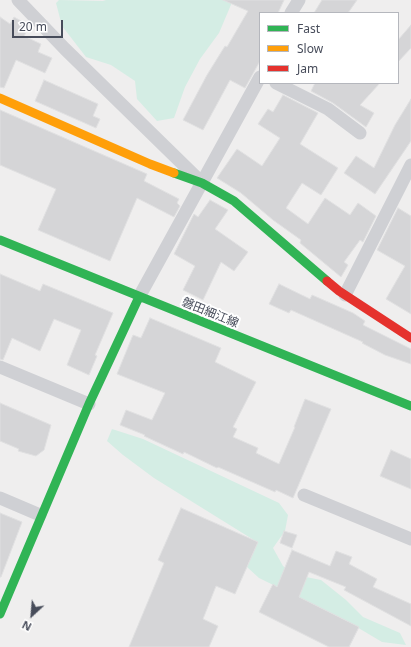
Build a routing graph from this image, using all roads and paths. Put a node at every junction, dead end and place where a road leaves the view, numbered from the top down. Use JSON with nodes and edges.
{"nodes":[{"id":1,"x":18,"y":0,"type":"edge"},
{"id":2,"x":299,"y":0,"type":"edge"},
{"id":3,"x":292,"y":12,"type":"edge"},
{"id":4,"x":259,"y":79,"type":"edge"},
{"id":5,"x":278,"y":84,"type":"edge"},
{"id":6,"x":0,"y":98,"type":"edge"},
{"id":7,"x":360,"y":133,"type":"dead end"},
{"id":8,"x":411,"y":165,"type":"edge"},
{"id":9,"x":202,"y":183,"type":"junction"},
{"id":10,"x":0,"y":240,"type":"edge"},
{"id":11,"x":345,"y":295,"type":"junction"},
{"id":12,"x":139,"y":297,"type":"junction"},
{"id":13,"x":411,"y":338,"type":"edge"},
{"id":14,"x":0,"y":367,"type":"edge"},
{"id":15,"x":88,"y":404,"type":"junction"},
{"id":16,"x":411,"y":406,"type":"edge"},
{"id":17,"x":304,"y":495,"type":"dead end"},
{"id":18,"x":0,"y":498,"type":"edge"},
{"id":19,"x":40,"y":515,"type":"junction"},
{"id":20,"x":411,"y":539,"type":"edge"},
{"id":21,"x":0,"y":614,"type":"edge"}],
"edges":[{"from":1,"to":9,"type":"street"},
{"from":2,"to":3,"type":"street"},
{"from":4,"to":9,"type":"street"},
{"from":5,"to":7,"type":"street"},
{"from":6,"to":9,"type":"street"},
{"from":8,"to":11,"type":"street"},
{"from":9,"to":11,"type":"street"},
{"from":9,"to":12,"type":"street"},
{"from":10,"to":12,"type":"street","name":"磐田細江線"},
{"from":11,"to":13,"type":"street"},
{"from":12,"to":15,"type":"street"},
{"from":12,"to":16,"type":"street","name":"磐田細江線"},
{"from":14,"to":15,"type":"street"},
{"from":15,"to":19,"type":"street"},
{"from":17,"to":20,"type":"street"},
{"from":18,"to":19,"type":"street"},
{"from":19,"to":21,"type":"street"}]}
